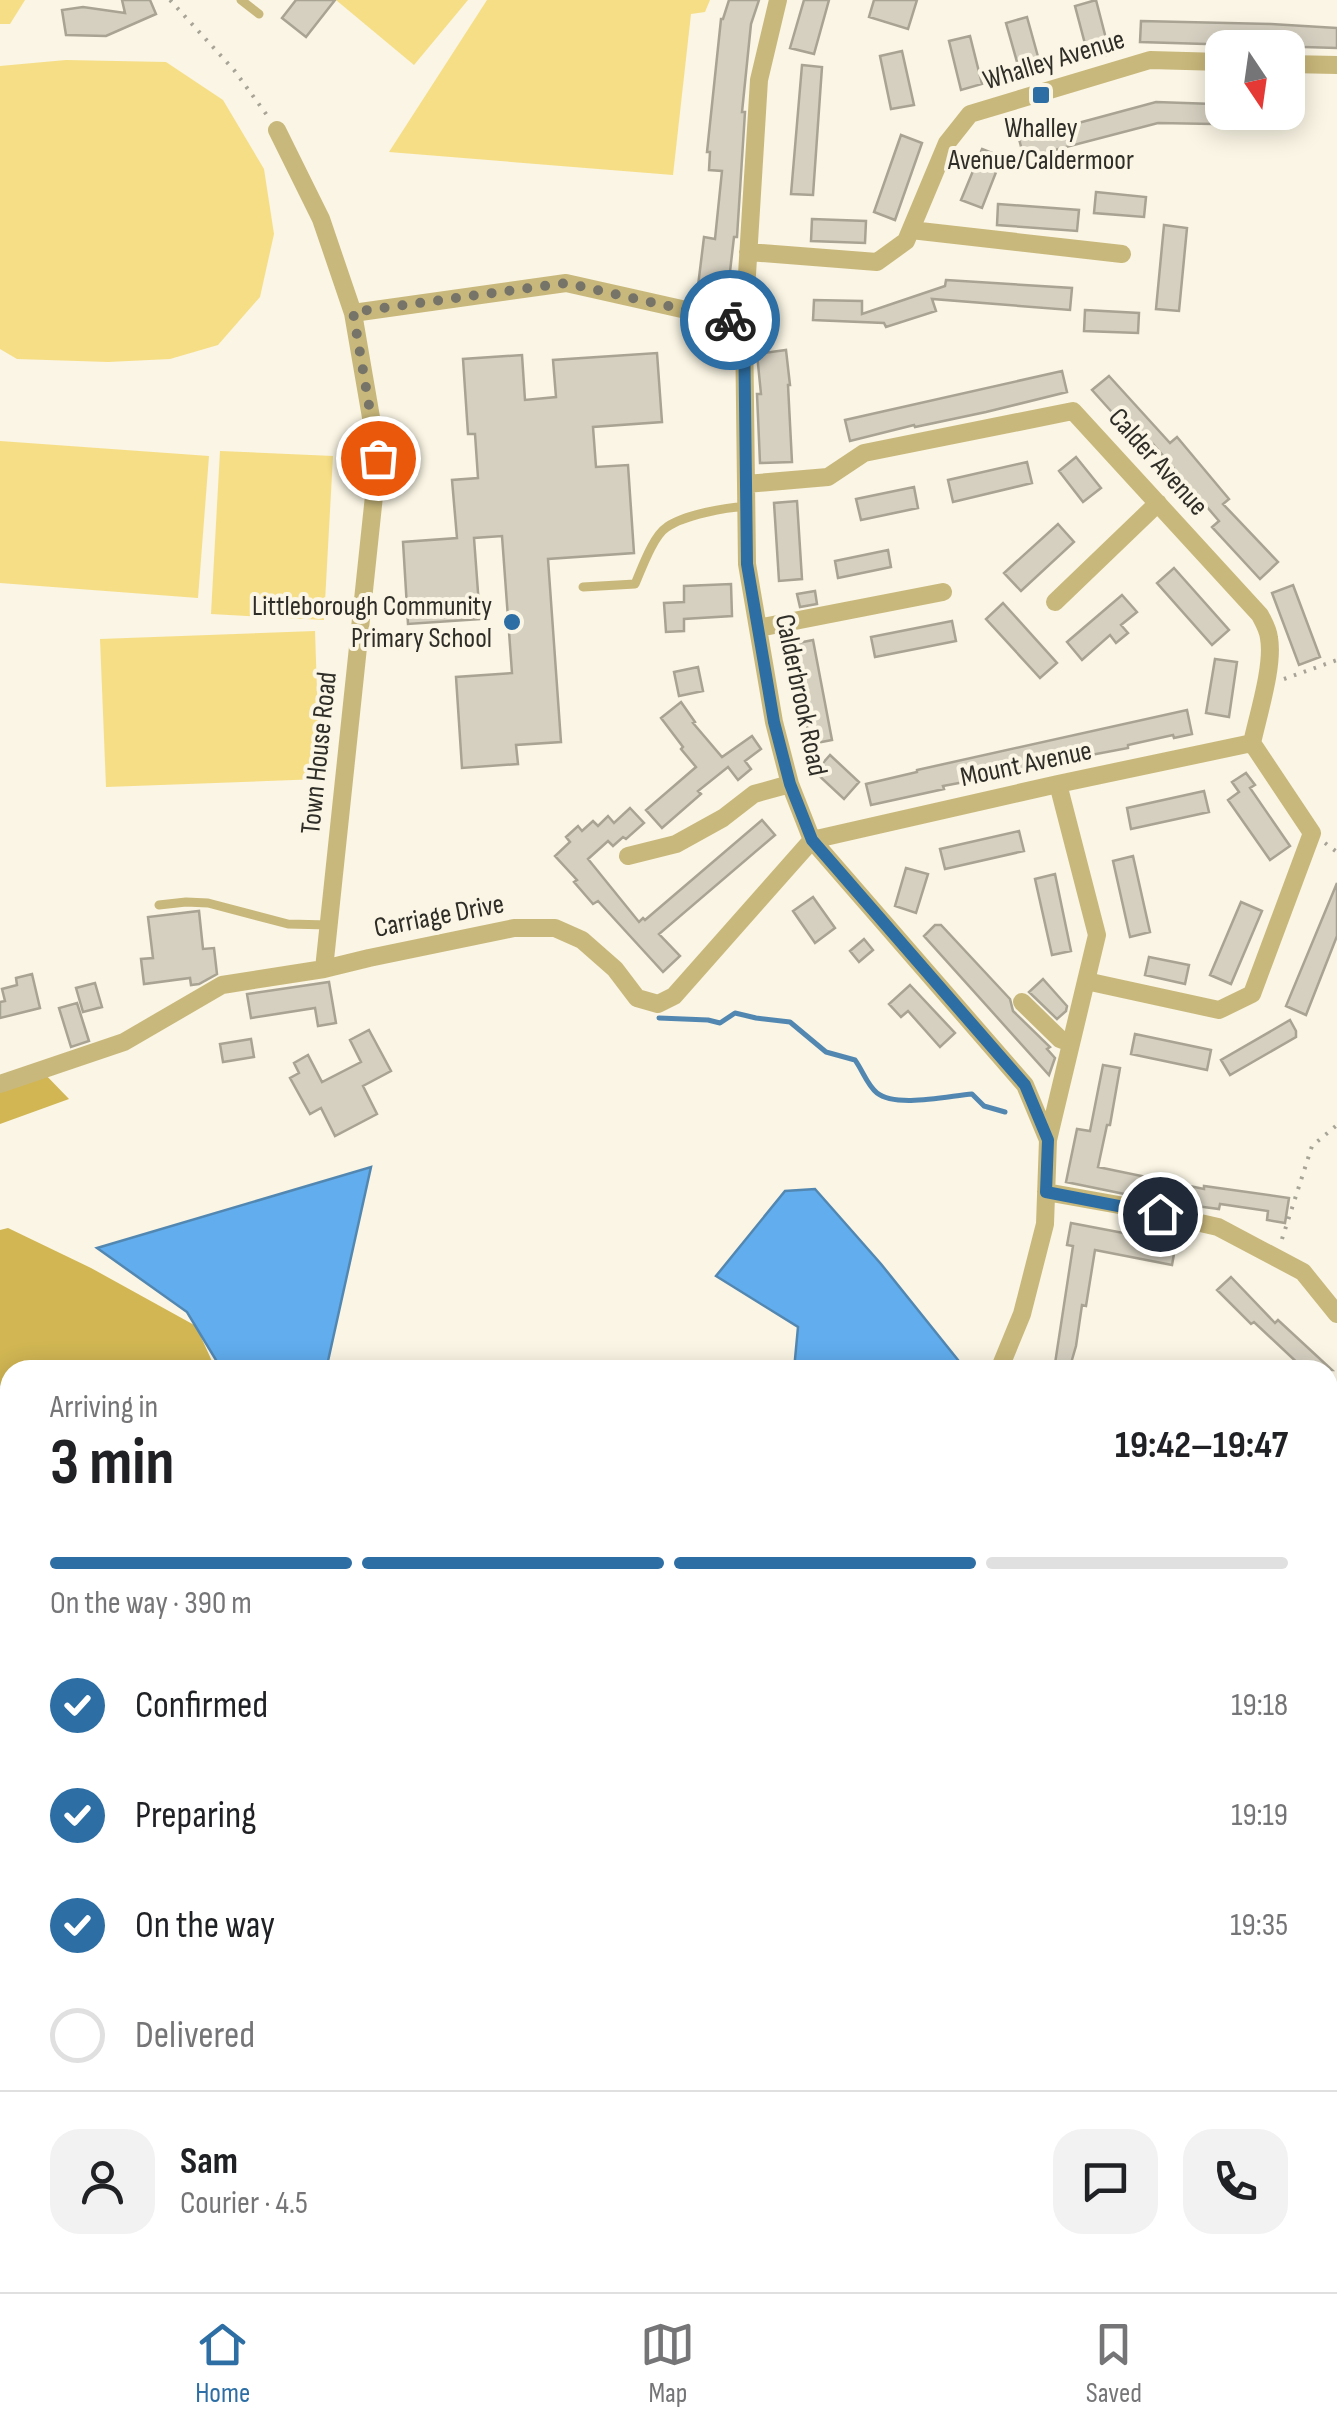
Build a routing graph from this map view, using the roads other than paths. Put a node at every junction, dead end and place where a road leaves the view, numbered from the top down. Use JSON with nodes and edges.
{"nodes":[{"id":1,"x":241,"y":0,"type":"edge"},
{"id":2,"x":778,"y":0,"type":"edge"},
{"id":3,"x":258,"y":14,"type":"dead end"},
{"id":4,"x":1205,"y":62,"type":"edge"},
{"id":5,"x":1305,"y":64,"type":"edge"},
{"id":6,"x":1337,"y":65,"type":"edge"},
{"id":7,"x":277,"y":130,"type":"road end"},
{"id":8,"x":911,"y":230,"type":"junction"},
{"id":9,"x":748,"y":252,"type":"junction"},
{"id":10,"x":1122,"y":254,"type":"dead end"},
{"id":11,"x":353,"y":312,"type":"junction"},
{"id":12,"x":744,"y":323,"type":"junction"},
{"id":13,"x":746,"y":484,"type":"junction"},
{"id":14,"x":1158,"y":503,"type":"junction"},
{"id":15,"x":746,"y":507,"type":"junction"},
{"id":16,"x":582,"y":588,"type":"dead end"},
{"id":17,"x":943,"y":592,"type":"dead end"},
{"id":18,"x":1054,"y":602,"type":"dead end"},
{"id":19,"x":758,"y":628,"type":"junction"},
{"id":20,"x":1252,"y":744,"type":"junction"},
{"id":21,"x":790,"y":784,"type":"junction"},
{"id":22,"x":1058,"y":784,"type":"junction"},
{"id":23,"x":812,"y":840,"type":"junction"},
{"id":24,"x":628,"y":856,"type":"dead end"},
{"id":25,"x":159,"y":905,"type":"dead end"},
{"id":26,"x":329,"y":925,"type":"junction"},
{"id":27,"x":324,"y":970,"type":"junction"},
{"id":28,"x":1086,"y":980,"type":"junction"},
{"id":29,"x":1022,"y":1002,"type":"dead end"},
{"id":30,"x":1071,"y":1043,"type":"junction"},
{"id":31,"x":0,"y":1084,"type":"edge"},
{"id":32,"x":1048,"y":1140,"type":"junction"},
{"id":33,"x":1046,"y":1192,"type":"junction"},
{"id":34,"x":1337,"y":1314,"type":"edge"},
{"id":35,"x":1003,"y":1360,"type":"edge"}],
"edges":[{"from":1,"to":3,"type":"lane"},
{"from":2,"to":9,"type":"street","name":"Calderbrook Road"},
{"from":4,"to":8,"type":"street","name":"Whalley Avenue"},
{"from":5,"to":6,"type":"street"},
{"from":7,"to":11,"type":"street","name":"Town House Road"},
{"from":8,"to":9,"type":"street","name":"Whalley Avenue"},
{"from":8,"to":10,"type":"street"},
{"from":9,"to":12,"type":"street","name":"Calderbrook Road"},
{"from":11,"to":12,"type":"street"},
{"from":11,"to":26,"type":"street","name":"Town House Road"},
{"from":12,"to":13,"type":"street","name":"Calderbrook Road"},
{"from":13,"to":14,"type":"street","name":"Calder Avenue"},
{"from":13,"to":15,"type":"street","name":"Calderbrook Road"},
{"from":14,"to":18,"type":"street"},
{"from":14,"to":20,"type":"street","name":"Calder Avenue"},
{"from":15,"to":16,"type":"lane"},
{"from":15,"to":19,"type":"street","name":"Calderbrook Road"},
{"from":17,"to":19,"type":"street"},
{"from":19,"to":21,"type":"street","name":"Calderbrook Road"},
{"from":20,"to":22,"type":"street","name":"Mount Avenue"},
{"from":20,"to":28,"type":"street"},
{"from":21,"to":23,"type":"street","name":"Calderbrook Road"},
{"from":21,"to":24,"type":"street"},
{"from":22,"to":23,"type":"street","name":"Mount Avenue"},
{"from":22,"to":28,"type":"street"},
{"from":23,"to":27,"type":"street","name":"Carriage Drive"},
{"from":23,"to":32,"type":"street","name":"Calderbrook Road"},
{"from":25,"to":26,"type":"lane"},
{"from":26,"to":27,"type":"street","name":"Town House Road"},
{"from":27,"to":31,"type":"street","name":"Carriage Drive"},
{"from":28,"to":30,"type":"street"},
{"from":29,"to":30,"type":"street"},
{"from":30,"to":32,"type":"street"},
{"from":32,"to":33,"type":"street","name":"Calderbrook Road"},
{"from":33,"to":34,"type":"street"},
{"from":33,"to":35,"type":"street","name":"Calderbrook Road"}]}
